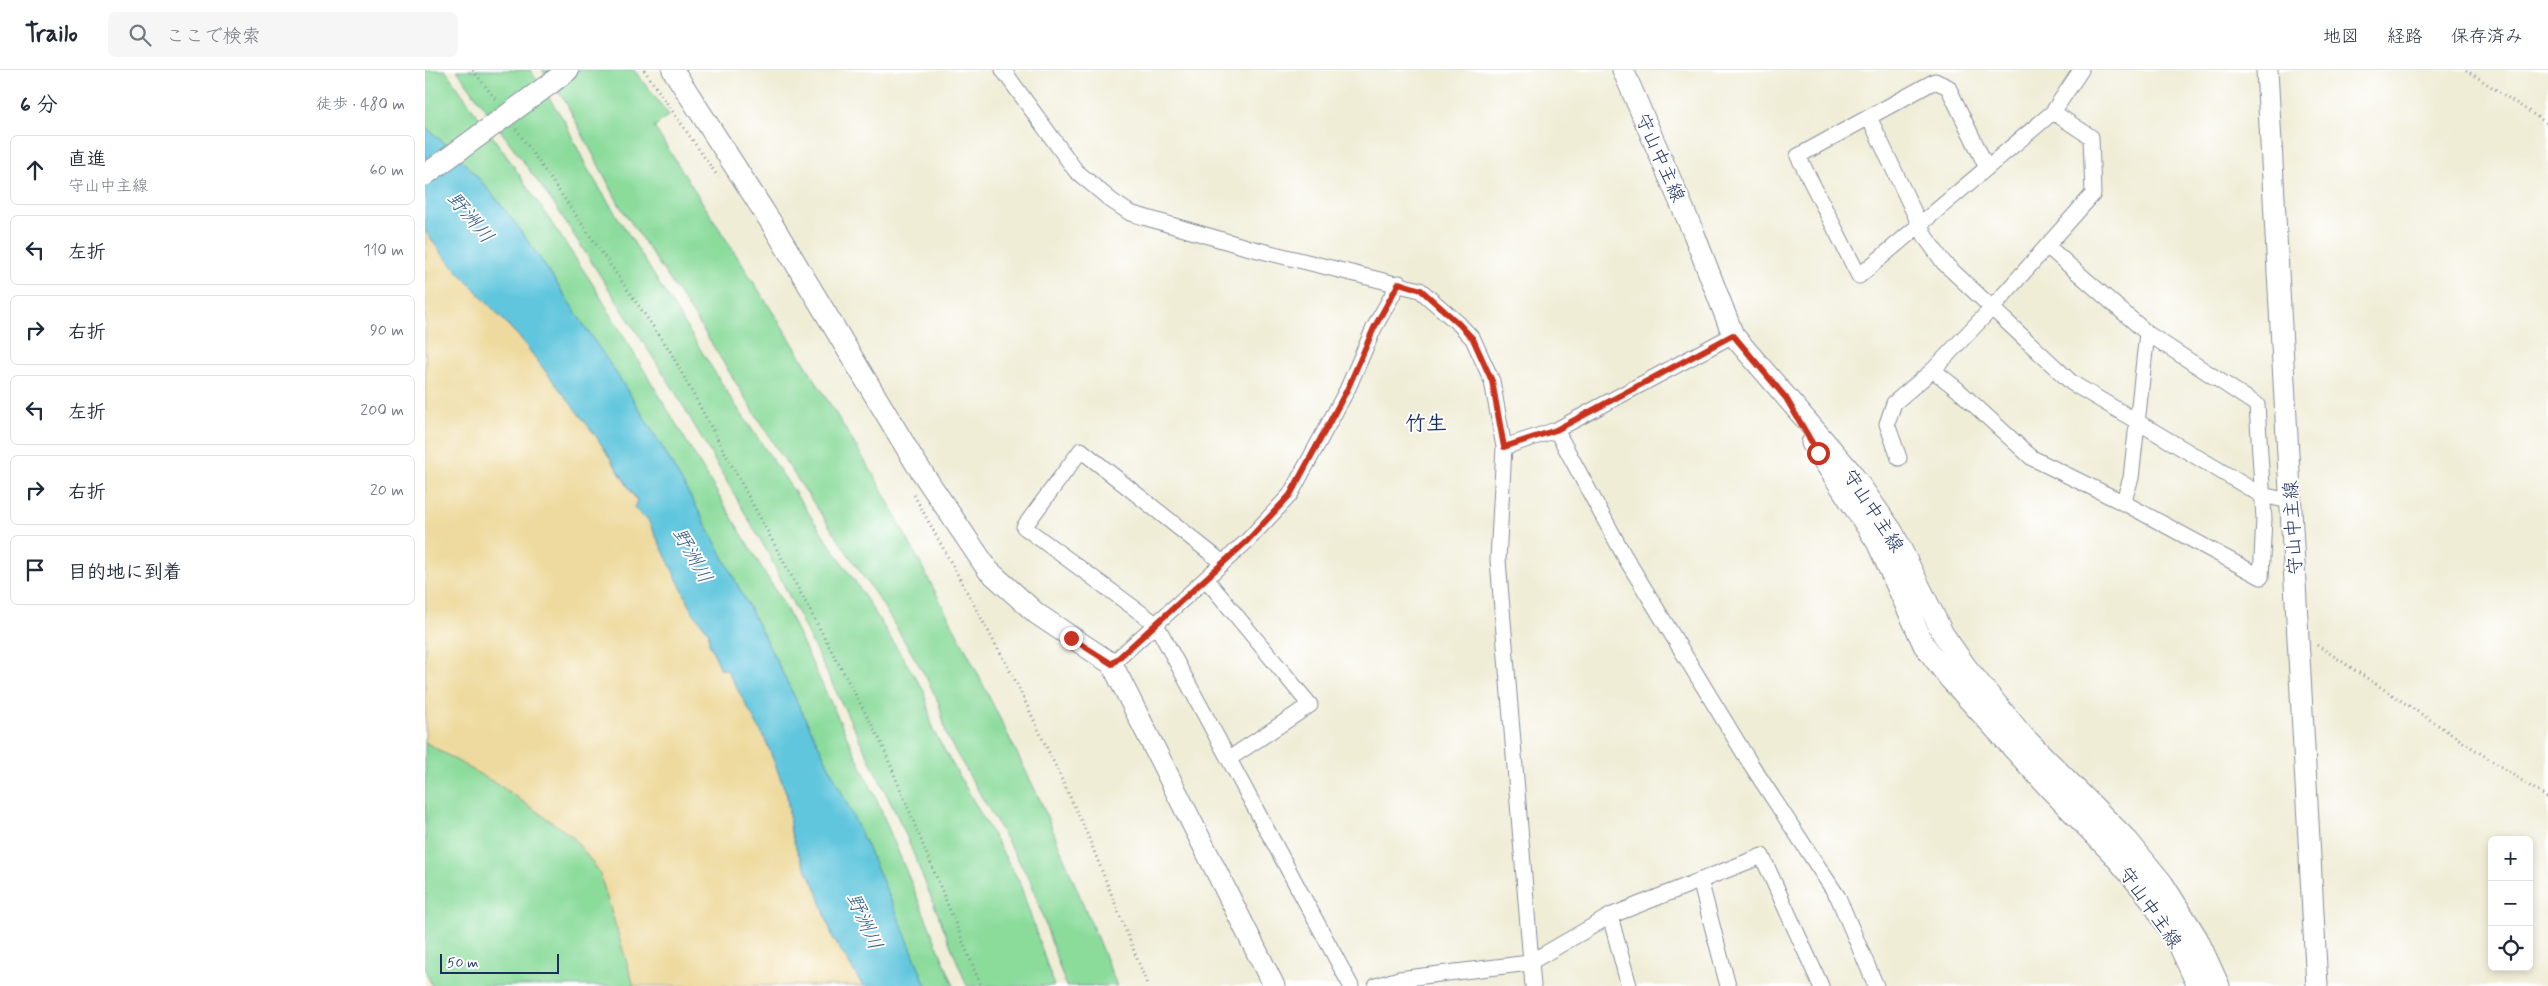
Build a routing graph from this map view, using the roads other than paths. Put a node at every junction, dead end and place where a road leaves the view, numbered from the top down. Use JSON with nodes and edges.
{"nodes":[{"id":1,"x":568,"y":70,"type":"edge"},
{"id":2,"x":673,"y":70,"type":"edge"},
{"id":3,"x":1003,"y":70,"type":"edge"},
{"id":4,"x":1623,"y":70,"type":"edge"},
{"id":5,"x":2081,"y":70,"type":"edge"},
{"id":6,"x":2267,"y":70,"type":"edge"},
{"id":7,"x":2053,"y":112,"type":"junction"},
{"id":8,"x":1869,"y":117,"type":"junction"},
{"id":9,"x":1987,"y":168,"type":"junction"},
{"id":10,"x":425,"y":175,"type":"edge"},
{"id":11,"x":1920,"y":225,"type":"junction"},
{"id":12,"x":2047,"y":246,"type":"junction"},
{"id":13,"x":1399,"y":283,"type":"junction"},
{"id":14,"x":1992,"y":308,"type":"junction"},
{"id":15,"x":2147,"y":333,"type":"junction"},
{"id":16,"x":1733,"y":335,"type":"junction"},
{"id":17,"x":1933,"y":370,"type":"junction"},
{"id":18,"x":1786,"y":398,"type":"junction"},
{"id":19,"x":2137,"y":422,"type":"junction"},
{"id":20,"x":1556,"y":430,"type":"junction"},
{"id":21,"x":1504,"y":447,"type":"junction"},
{"id":22,"x":1899,"y":458,"type":"dead end"},
{"id":23,"x":2261,"y":495,"type":"junction"},
{"id":24,"x":2290,"y":501,"type":"junction"},
{"id":25,"x":2123,"y":503,"type":"junction"},
{"id":26,"x":1223,"y":563,"type":"junction"},
{"id":27,"x":1206,"y":579,"type":"junction"},
{"id":28,"x":1156,"y":624,"type":"junction"},
{"id":29,"x":1112,"y":664,"type":"junction"},
{"id":30,"x":1230,"y":758,"type":"junction"},
{"id":31,"x":1700,"y":880,"type":"junction"},
{"id":32,"x":1610,"y":916,"type":"junction"},
{"id":33,"x":1529,"y":963,"type":"junction"},
{"id":34,"x":1274,"y":986,"type":"edge"},
{"id":35,"x":1351,"y":986,"type":"edge"},
{"id":36,"x":1376,"y":986,"type":"edge"},
{"id":37,"x":1533,"y":986,"type":"edge"},
{"id":38,"x":1629,"y":986,"type":"edge"},
{"id":39,"x":1728,"y":986,"type":"edge"},
{"id":40,"x":1821,"y":986,"type":"edge"},
{"id":41,"x":1876,"y":986,"type":"edge"},
{"id":42,"x":2198,"y":986,"type":"edge"},
{"id":43,"x":2219,"y":986,"type":"edge"},
{"id":44,"x":2317,"y":986,"type":"edge"}],
"edges":[{"from":1,"to":10,"type":"main road","bridge":true},
{"from":2,"to":29,"type":"main road"},
{"from":3,"to":13,"type":"street"},
{"from":4,"to":16,"type":"main road","name":"守山中主線"},
{"from":5,"to":7,"type":"street"},
{"from":6,"to":24,"type":"main road","name":"守山中主線"},
{"from":7,"to":9,"type":"street"},
{"from":7,"to":12,"type":"street"},
{"from":8,"to":9,"type":"street"},
{"from":8,"to":11,"type":"street"},
{"from":8,"to":11,"type":"street"},
{"from":9,"to":11,"type":"street"},
{"from":11,"to":14,"type":"street"},
{"from":12,"to":14,"type":"street"},
{"from":12,"to":15,"type":"street"},
{"from":13,"to":21,"type":"street"},
{"from":13,"to":26,"type":"street"},
{"from":14,"to":17,"type":"street"},
{"from":14,"to":19,"type":"street"},
{"from":15,"to":19,"type":"street"},
{"from":15,"to":23,"type":"street"},
{"from":16,"to":18,"type":"main road","name":"守山中主線"},
{"from":16,"to":20,"type":"street"},
{"from":17,"to":22,"type":"street"},
{"from":17,"to":25,"type":"street"},
{"from":18,"to":42,"type":"main road","name":"守山中主線"},
{"from":18,"to":43,"type":"main road","name":"守山中主線"},
{"from":19,"to":23,"type":"street"},
{"from":19,"to":25,"type":"street"},
{"from":20,"to":21,"type":"street"},
{"from":20,"to":41,"type":"street"},
{"from":21,"to":33,"type":"street"},
{"from":23,"to":24,"type":"street"},
{"from":23,"to":25,"type":"street"},
{"from":24,"to":44,"type":"main road","name":"守山中主線"},
{"from":26,"to":27,"type":"street"},
{"from":26,"to":28,"type":"street"},
{"from":27,"to":28,"type":"street"},
{"from":27,"to":30,"type":"street"},
{"from":28,"to":29,"type":"street"},
{"from":28,"to":30,"type":"street"},
{"from":29,"to":34,"type":"main road"},
{"from":30,"to":35,"type":"street"},
{"from":31,"to":32,"type":"street"},
{"from":31,"to":39,"type":"street"},
{"from":31,"to":40,"type":"street"},
{"from":32,"to":33,"type":"street"},
{"from":32,"to":38,"type":"street"},
{"from":33,"to":36,"type":"street"},
{"from":33,"to":37,"type":"street"}]}
